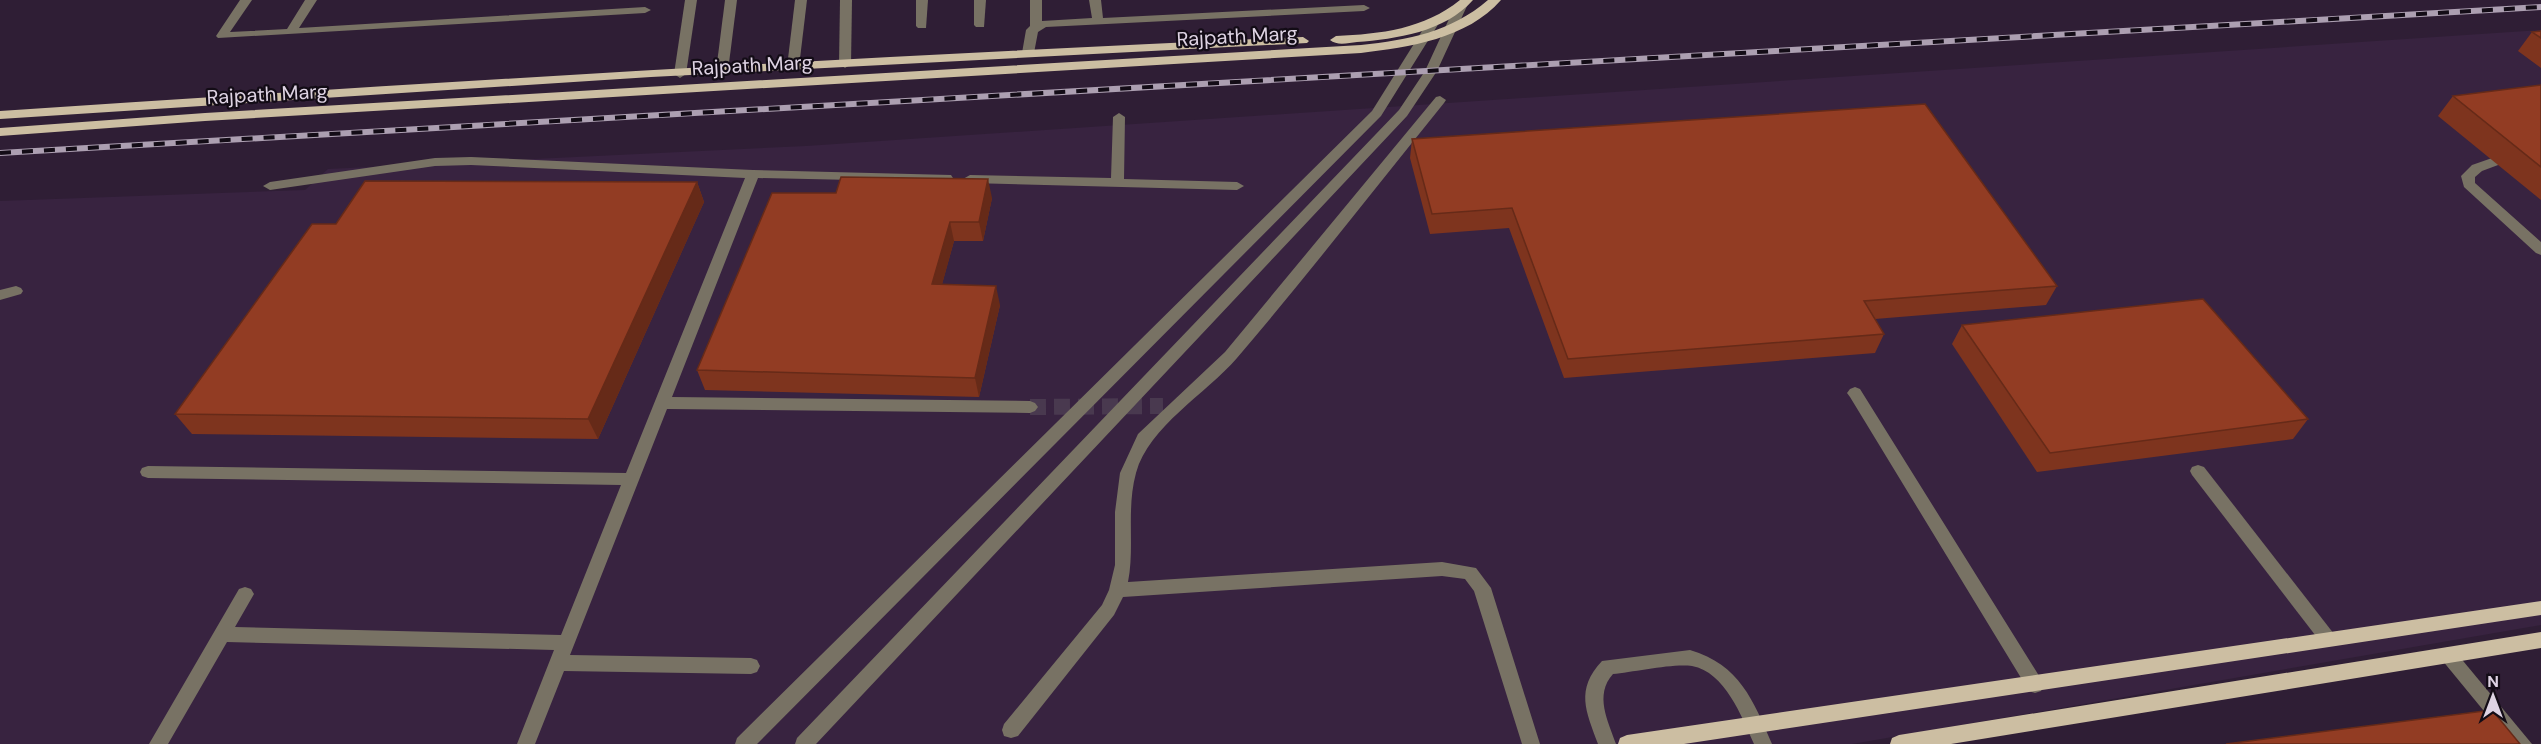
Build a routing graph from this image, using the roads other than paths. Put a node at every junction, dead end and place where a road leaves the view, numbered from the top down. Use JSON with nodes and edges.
{"nodes":[{"id":1,"x":246,"y":0,"type":"edge"},
{"id":2,"x":311,"y":0,"type":"edge"},
{"id":3,"x":691,"y":0,"type":"edge"},
{"id":4,"x":731,"y":0,"type":"edge"},
{"id":5,"x":801,"y":0,"type":"edge"},
{"id":6,"x":846,"y":0,"type":"edge"},
{"id":7,"x":922,"y":0,"type":"edge"},
{"id":8,"x":981,"y":0,"type":"edge"},
{"id":9,"x":1036,"y":0,"type":"edge"},
{"id":10,"x":1095,"y":0,"type":"edge"},
{"id":11,"x":1228,"y":0,"type":"edge"},
{"id":12,"x":1495,"y":0,"type":"edge"},
{"id":13,"x":1464,"y":3,"type":"edge"},
{"id":14,"x":1318,"y":5,"type":"edge"},
{"id":15,"x":1364,"y":8,"type":"dead end"},
{"id":16,"x":645,"y":10,"type":"dead end"},
{"id":17,"x":1232,"y":15,"type":"junction"},
{"id":18,"x":1098,"y":21,"type":"junction"},
{"id":19,"x":1433,"y":23,"type":"junction"},
{"id":20,"x":980,"y":25,"type":"dead end"},
{"id":21,"x":922,"y":26,"type":"dead end"},
{"id":22,"x":1036,"y":26,"type":"junction"},
{"id":23,"x":292,"y":30,"type":"junction"},
{"id":24,"x":1450,"y":30,"type":"junction"},
{"id":25,"x":1422,"y":41,"type":"junction"},
{"id":26,"x":1028,"y":53,"type":"junction"},
{"id":27,"x":845,"y":63,"type":"junction"},
{"id":28,"x":793,"y":67,"type":"junction"},
{"id":29,"x":722,"y":72,"type":"junction"},
{"id":30,"x":680,"y":74,"type":"junction"},
{"id":31,"x":1440,"y":100,"type":"dead end"},
{"id":32,"x":0,"y":115,"type":"edge"},
{"id":33,"x":1119,"y":117,"type":"dead end"},
{"id":34,"x":0,"y":132,"type":"edge"},
{"id":35,"x":2541,"y":145,"type":"edge"},
{"id":36,"x":2527,"y":150,"type":"junction"},
{"id":37,"x":2541,"y":161,"type":"edge"},
{"id":38,"x":753,"y":174,"type":"junction"},
{"id":39,"x":1117,"y":183,"type":"junction"},
{"id":40,"x":270,"y":186,"type":"dead end"},
{"id":41,"x":1237,"y":186,"type":"dead end"},
{"id":42,"x":2541,"y":250,"type":"edge"},
{"id":43,"x":16,"y":291,"type":"dead end"},
{"id":44,"x":0,"y":295,"type":"edge"},
{"id":45,"x":1855,"y":393,"type":"dead end"},
{"id":46,"x":662,"y":403,"type":"junction"},
{"id":47,"x":1030,"y":407,"type":"tunnel mouth"},
{"id":48,"x":2198,"y":471,"type":"dead end"},
{"id":49,"x":148,"y":472,"type":"dead end"},
{"id":50,"x":632,"y":479,"type":"junction"},
{"id":51,"x":1118,"y":590,"type":"junction"},
{"id":52,"x":245,"y":594,"type":"dead end"},
{"id":53,"x":2541,"y":608,"type":"edge"},
{"id":54,"x":221,"y":634,"type":"junction"},
{"id":55,"x":2328,"y":639,"type":"junction"},
{"id":56,"x":2541,"y":640,"type":"edge"},
{"id":57,"x":566,"y":643,"type":"junction"},
{"id":58,"x":2448,"y":655,"type":"junction"},
{"id":59,"x":559,"y":663,"type":"junction"},
{"id":60,"x":751,"y":666,"type":"dead end"},
{"id":61,"x":2035,"y":685,"type":"junction"},
{"id":62,"x":2495,"y":710,"type":"junction"},
{"id":63,"x":2472,"y":713,"type":"edge"},
{"id":64,"x":1755,"y":726,"type":"junction"},
{"id":65,"x":1011,"y":730,"type":"dead end"},
{"id":66,"x":1939,"y":741,"type":"edge"},
{"id":67,"x":158,"y":744,"type":"edge"},
{"id":68,"x":526,"y":744,"type":"edge"},
{"id":69,"x":744,"y":744,"type":"edge"},
{"id":70,"x":804,"y":744,"type":"edge"},
{"id":71,"x":1531,"y":744,"type":"edge"},
{"id":72,"x":1607,"y":744,"type":"edge"},
{"id":73,"x":1627,"y":744,"type":"edge"},
{"id":74,"x":1763,"y":744,"type":"edge"},
{"id":75,"x":1899,"y":744,"type":"edge"},
{"id":76,"x":2523,"y":744,"type":"edge"}],
"edges":[{"from":1,"to":23,"type":"street"},
{"from":2,"to":23,"type":"street"},
{"from":3,"to":30,"type":"street"},
{"from":4,"to":29,"type":"street"},
{"from":5,"to":28,"type":"street"},
{"from":6,"to":27,"type":"street"},
{"from":7,"to":21,"type":"street"},
{"from":8,"to":20,"type":"street"},
{"from":9,"to":22,"type":"street"},
{"from":10,"to":18,"type":"street"},
{"from":11,"to":17,"type":"street"},
{"from":12,"to":24,"type":"main road","name":"Rajpath Marg"},
{"from":13,"to":19,"type":"main road","name":"Rajpath Marg"},
{"from":13,"to":24,"type":"street"},
{"from":14,"to":15,"type":"street"},
{"from":14,"to":17,"type":"street"},
{"from":16,"to":23,"type":"street"},
{"from":17,"to":18,"type":"street"},
{"from":18,"to":22,"type":"street"},
{"from":19,"to":25,"type":"street"},
{"from":19,"to":26,"type":"main road","name":"Rajpath Marg"},
{"from":22,"to":26,"type":"street"},
{"from":24,"to":25,"type":"main road","name":"Rajpath Marg"},
{"from":24,"to":70,"type":"street"},
{"from":25,"to":34,"type":"main road","name":"Rajpath Marg"},
{"from":25,"to":69,"type":"street"},
{"from":26,"to":27,"type":"main road","name":"Rajpath Marg"},
{"from":27,"to":28,"type":"main road","name":"Rajpath Marg"},
{"from":28,"to":29,"type":"main road","name":"Rajpath Marg"},
{"from":29,"to":30,"type":"main road","name":"Rajpath Marg"},
{"from":30,"to":32,"type":"main road","name":"Rajpath Marg"},
{"from":31,"to":51,"type":"street"},
{"from":33,"to":39,"type":"street"},
{"from":35,"to":36,"type":"street"},
{"from":36,"to":37,"type":"street"},
{"from":36,"to":42,"type":"street"},
{"from":38,"to":39,"type":"street"},
{"from":38,"to":40,"type":"street"},
{"from":38,"to":46,"type":"street"},
{"from":39,"to":41,"type":"street"},
{"from":43,"to":44,"type":"street"},
{"from":45,"to":61,"type":"street"},
{"from":46,"to":47,"type":"street"},
{"from":46,"to":50,"type":"street"},
{"from":48,"to":55,"type":"street"},
{"from":49,"to":50,"type":"street"},
{"from":50,"to":57,"type":"street"},
{"from":51,"to":65,"type":"street"},
{"from":51,"to":71,"type":"street"},
{"from":52,"to":54,"type":"street"},
{"from":53,"to":55,"type":"main road"},
{"from":54,"to":57,"type":"street"},
{"from":54,"to":67,"type":"street"},
{"from":55,"to":61,"type":"main road"},
{"from":56,"to":58,"type":"main road"},
{"from":57,"to":59,"type":"street"},
{"from":58,"to":62,"type":"street"},
{"from":58,"to":66,"type":"main road"},
{"from":59,"to":60,"type":"street"},
{"from":59,"to":68,"type":"street"},
{"from":61,"to":64,"type":"main road"},
{"from":62,"to":63,"type":"street"},
{"from":62,"to":76,"type":"street"},
{"from":64,"to":72,"type":"street"},
{"from":64,"to":73,"type":"main road"},
{"from":64,"to":74,"type":"street"},
{"from":66,"to":75,"type":"main road"}]}
